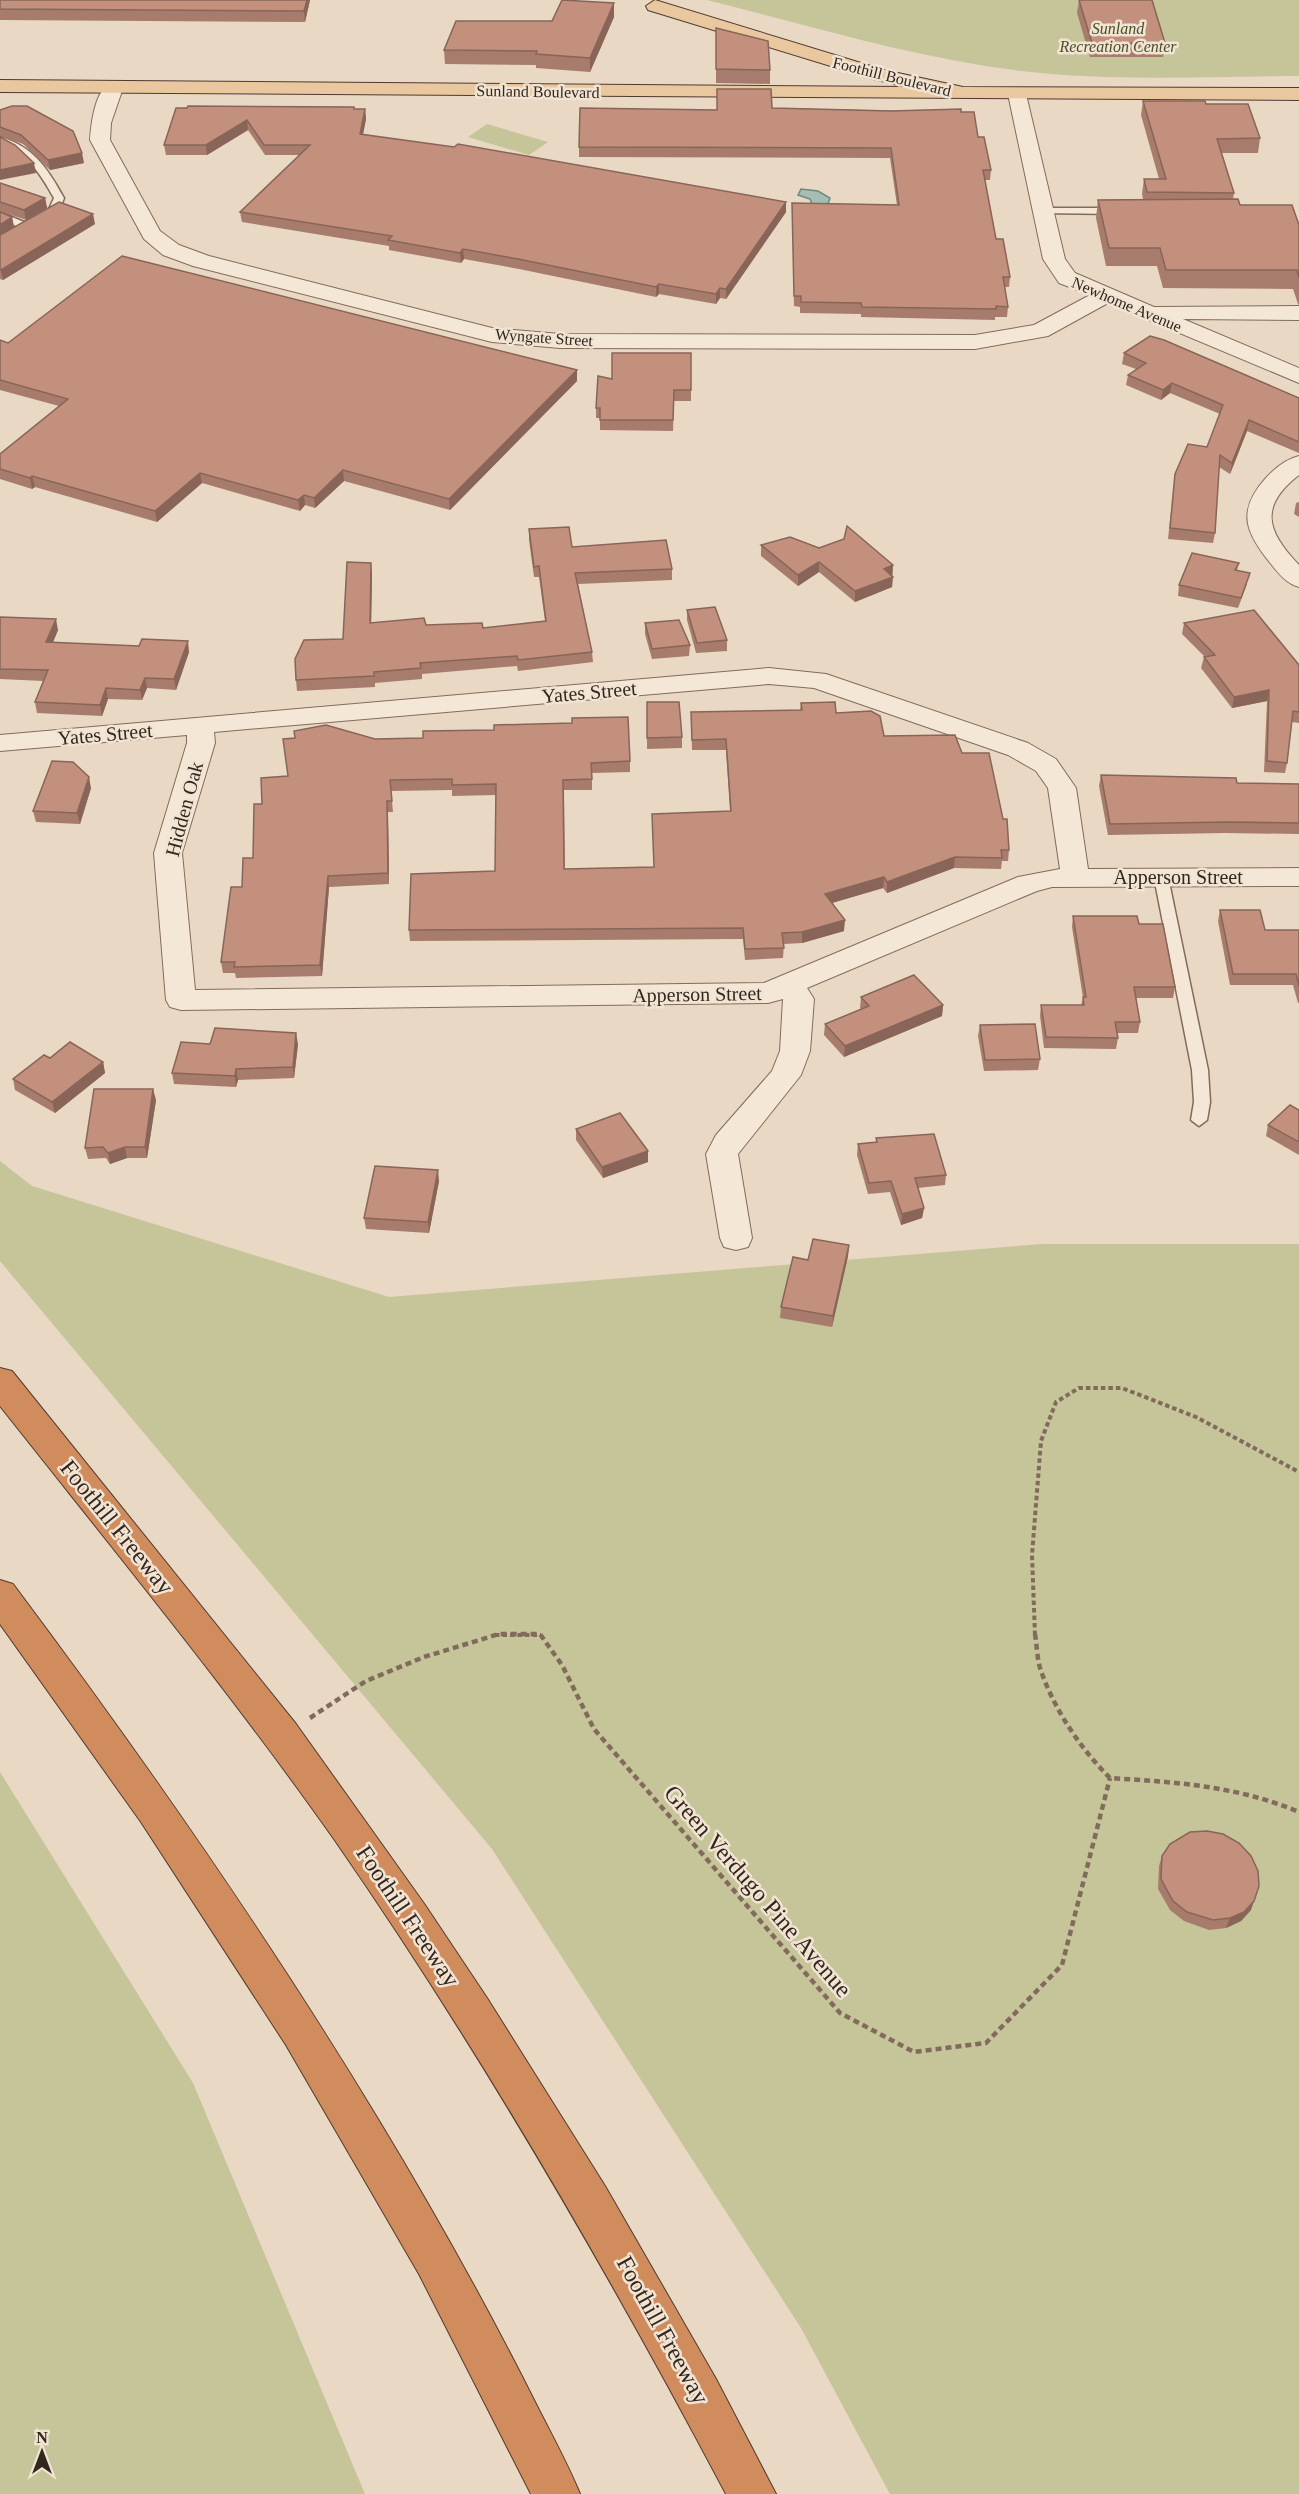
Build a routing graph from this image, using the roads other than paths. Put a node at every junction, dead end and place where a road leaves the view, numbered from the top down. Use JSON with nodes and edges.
{"nodes":[{"id":1,"x":878,"y":55,"type":"dead end"},
{"id":2,"x":826,"y":60,"type":"junction"},
{"id":3,"x":902,"y":60,"type":"dead end"},
{"id":4,"x":930,"y":67,"type":"dead end"},
{"id":5,"x":974,"y":75,"type":"dead end"},
{"id":6,"x":0,"y":86,"type":"edge"},
{"id":7,"x":113,"y":88,"type":"junction"},
{"id":8,"x":0,"y":93,"type":"edge"},
{"id":9,"x":746,"y":93,"type":"junction"},
{"id":10,"x":963,"y":93,"type":"junction"},
{"id":11,"x":1136,"y":93,"type":"junction"},
{"id":12,"x":1018,"y":94,"type":"junction"},
{"id":13,"x":1299,"y":94,"type":"edge"},
{"id":14,"x":0,"y":140,"type":"edge"},
{"id":15,"x":1042,"y":211,"type":"junction"},
{"id":16,"x":1126,"y":212,"type":"edge"},
{"id":17,"x":0,"y":215,"type":"edge"},
{"id":18,"x":1105,"y":296,"type":"junction"},
{"id":19,"x":1145,"y":312,"type":"junction"},
{"id":20,"x":1299,"y":312,"type":"edge"},
{"id":21,"x":1299,"y":376,"type":"edge"},
{"id":22,"x":1299,"y":463,"type":"edge"},
{"id":23,"x":1299,"y":579,"type":"edge"},
{"id":24,"x":201,"y":726,"type":"junction"},
{"id":25,"x":0,"y":743,"type":"edge"},
{"id":26,"x":1075,"y":877,"type":"junction"},
{"id":27,"x":1161,"y":877,"type":"junction"},
{"id":28,"x":1299,"y":877,"type":"edge"},
{"id":29,"x":789,"y":986,"type":"junction"},
{"id":30,"x":181,"y":1000,"type":"joint"},
{"id":31,"x":1199,"y":1120,"type":"dead end"},
{"id":32,"x":736,"y":1238,"type":"dead end"},
{"id":33,"x":0,"y":1381,"type":"edge"},
{"id":34,"x":0,"y":1595,"type":"edge"},
{"id":35,"x":556,"y":2494,"type":"edge"},
{"id":36,"x":752,"y":2494,"type":"edge"}],
"edges":[{"from":1,"to":2,"type":"main road","name":"Foothill Boulevard"},
{"from":2,"to":9,"type":"main road"},
{"from":2,"to":10,"type":"main road","name":"Foothill Boulevard"},
{"from":3,"to":4,"type":"main road","name":"Foothill Boulevard"},
{"from":5,"to":11,"type":"main road","name":"Foothill Boulevard"},
{"from":6,"to":7,"type":"main road","name":"Sunland Boulevard"},
{"from":7,"to":8,"type":"main road","name":"Sunland Boulevard"},
{"from":7,"to":9,"type":"main road","name":"Sunland Boulevard"},
{"from":7,"to":18,"type":"street","name":"Wyngate Street"},
{"from":9,"to":10,"type":"main road","name":"Sunland Boulevard"},
{"from":10,"to":12,"type":"main road","name":"Foothill Boulevard"},
{"from":11,"to":12,"type":"main road","name":"Foothill Boulevard"},
{"from":11,"to":13,"type":"main road","name":"Foothill Boulevard"},
{"from":12,"to":15,"type":"street","name":"Newhome Avenue"},
{"from":14,"to":17,"type":"lane"},
{"from":15,"to":16,"type":"lane"},
{"from":15,"to":18,"type":"street","name":"Newhome Avenue"},
{"from":18,"to":19,"type":"street","name":"Newhome Avenue"},
{"from":19,"to":20,"type":"street"},
{"from":19,"to":21,"type":"street","name":"Newhome Avenue"},
{"from":22,"to":23,"type":"street"},
{"from":24,"to":25,"type":"street","name":"Yates Street"},
{"from":24,"to":26,"type":"street","name":"Yates Street"},
{"from":24,"to":30,"type":"street","name":"Hidden Oak"},
{"from":26,"to":27,"type":"street","name":"Apperson Street"},
{"from":26,"to":29,"type":"street","name":"Apperson Street"},
{"from":27,"to":28,"type":"street","name":"Apperson Street"},
{"from":27,"to":31,"type":"lane"},
{"from":29,"to":30,"type":"street","name":"Apperson Street"},
{"from":29,"to":32,"type":"street"},
{"from":33,"to":36,"type":"highway","name":"Foothill Freeway"},
{"from":34,"to":35,"type":"highway"}]}
